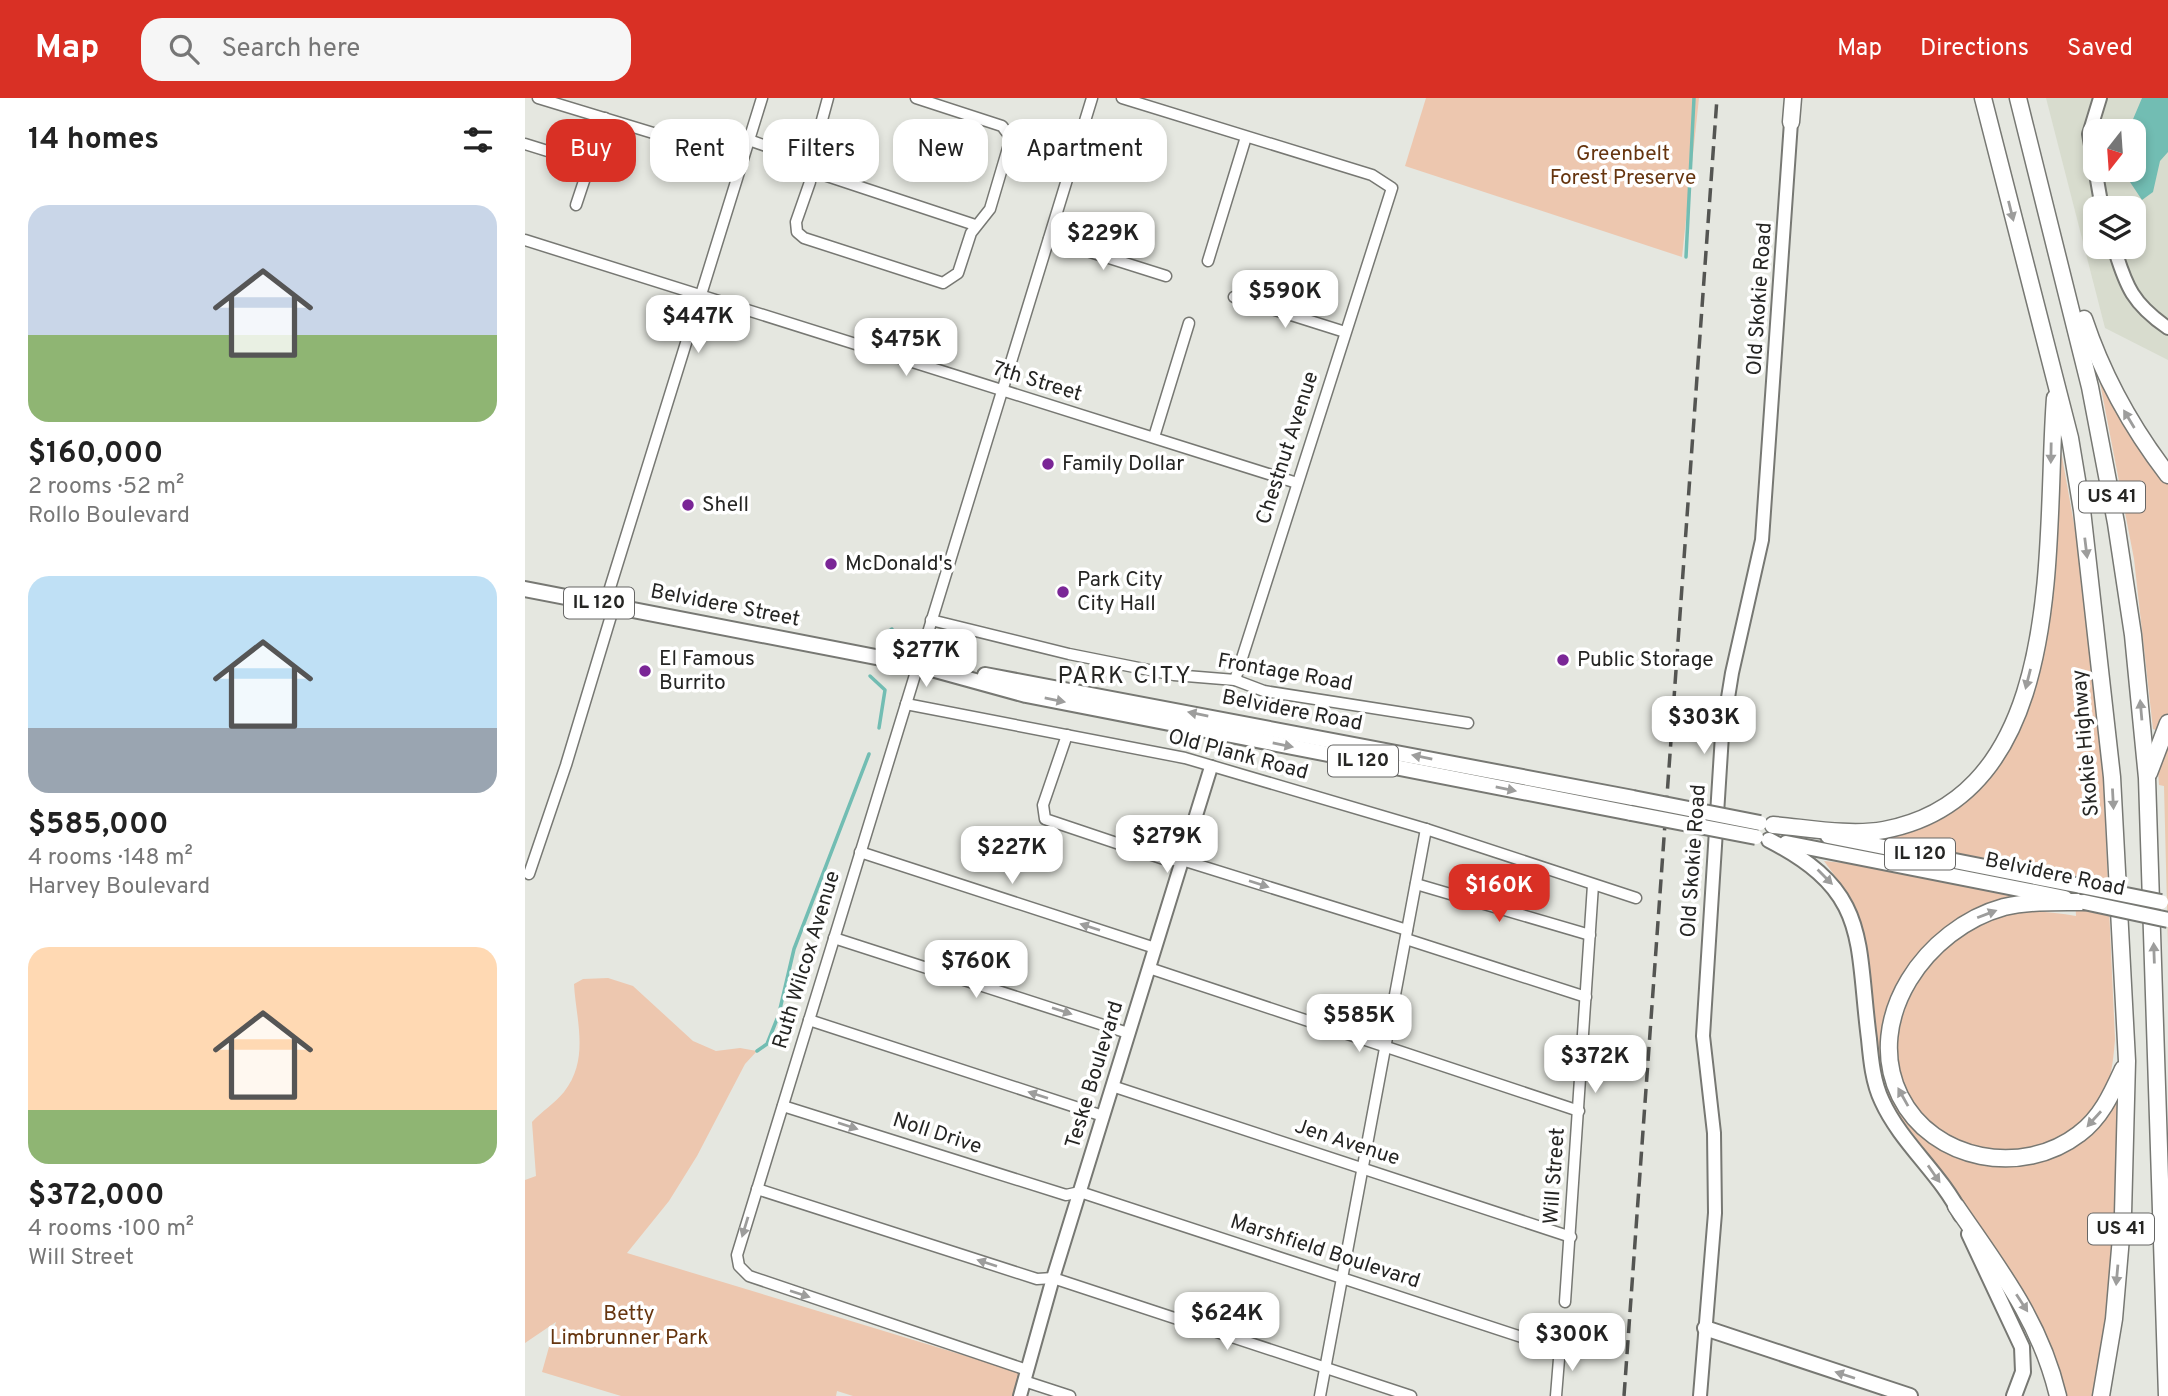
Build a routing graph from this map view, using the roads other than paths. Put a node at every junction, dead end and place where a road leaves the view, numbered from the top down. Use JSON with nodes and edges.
{"nodes":[{"id":1,"x":538,"y":98,"type":"edge"},
{"id":2,"x":762,"y":98,"type":"edge"},
{"id":3,"x":828,"y":98,"type":"edge"},
{"id":4,"x":916,"y":98,"type":"edge"},
{"id":5,"x":1092,"y":98,"type":"edge"},
{"id":6,"x":1122,"y":98,"type":"edge"},
{"id":7,"x":1792,"y":98,"type":"edge"},
{"id":8,"x":1983,"y":98,"type":"edge"},
{"id":9,"x":2018,"y":98,"type":"edge"},
{"id":10,"x":2100,"y":98,"type":"edge"},
{"id":11,"x":605,"y":118,"type":"joint"},
{"id":12,"x":822,"y":119,"type":"edge"},
{"id":13,"x":1791,"y":122,"type":"joint"},
{"id":14,"x":650,"y":132,"type":"edge"},
{"id":15,"x":1246,"y":137,"type":"junction"},
{"id":16,"x":749,"y":140,"type":"joint"},
{"id":17,"x":525,"y":144,"type":"edge"},
{"id":18,"x":763,"y":146,"type":"edge"},
{"id":19,"x":546,"y":151,"type":"edge"},
{"id":20,"x":583,"y":182,"type":"edge"},
{"id":21,"x":735,"y":182,"type":"edge"},
{"id":22,"x":810,"y":182,"type":"edge"},
{"id":23,"x":845,"y":182,"type":"edge"},
{"id":24,"x":2100,"y":196,"type":"edge"},
{"id":25,"x":576,"y":205,"type":"dead end"},
{"id":26,"x":2050,"y":221,"type":"junction"},
{"id":27,"x":975,"y":225,"type":"junction"},
{"id":28,"x":1049,"y":239,"type":"junction"},
{"id":29,"x":525,"y":240,"type":"edge"},
{"id":30,"x":2117,"y":259,"type":"edge"},
{"id":31,"x":1208,"y":261,"type":"dead end"},
{"id":32,"x":1166,"y":276,"type":"dead end"},
{"id":33,"x":701,"y":296,"type":"junction"},
{"id":34,"x":1234,"y":298,"type":"dead end"},
{"id":35,"x":1189,"y":323,"type":"dead end"},
{"id":36,"x":2168,"y":328,"type":"edge"},
{"id":37,"x":1345,"y":332,"type":"junction"},
{"id":38,"x":2056,"y":385,"type":"junction"},
{"id":39,"x":1000,"y":391,"type":"junction"},
{"id":40,"x":1154,"y":437,"type":"junction"},
{"id":41,"x":2168,"y":475,"type":"edge"},
{"id":42,"x":1297,"y":483,"type":"junction"},
{"id":43,"x":525,"y":589,"type":"edge"},
{"id":44,"x":610,"y":605,"type":"junction"},
{"id":45,"x":931,"y":620,"type":"junction"},
{"id":46,"x":917,"y":665,"type":"junction"},
{"id":47,"x":1235,"y":680,"type":"junction"},
{"id":48,"x":906,"y":704,"type":"junction"},
{"id":49,"x":1468,"y":723,"type":"dead end"},
{"id":50,"x":2168,"y":723,"type":"edge"},
{"id":51,"x":1067,"y":735,"type":"junction"},
{"id":52,"x":1211,"y":767,"type":"junction"},
{"id":53,"x":2147,"y":778,"type":"junction"},
{"id":54,"x":1426,"y":829,"type":"junction"},
{"id":55,"x":1764,"y":831,"type":"junction"},
{"id":56,"x":860,"y":852,"type":"junction"},
{"id":57,"x":1182,"y":860,"type":"junction"},
{"id":58,"x":529,"y":874,"type":"dead end"},
{"id":59,"x":1416,"y":884,"type":"junction"},
{"id":60,"x":1594,"y":885,"type":"junction"},
{"id":61,"x":2082,"y":894,"type":"junction"},
{"id":62,"x":1636,"y":898,"type":"dead end"},
{"id":63,"x":2166,"y":903,"type":"edge"},
{"id":64,"x":2168,"y":920,"type":"edge"},
{"id":65,"x":1406,"y":935,"type":"junction"},
{"id":66,"x":1590,"y":935,"type":"junction"},
{"id":67,"x":834,"y":938,"type":"junction"},
{"id":68,"x":1155,"y":948,"type":"junction"},
{"id":69,"x":1149,"y":968,"type":"junction"},
{"id":70,"x":1586,"y":997,"type":"junction"},
{"id":71,"x":809,"y":1020,"type":"junction"},
{"id":72,"x":2156,"y":1021,"type":"junction"},
{"id":73,"x":1129,"y":1033,"type":"junction"},
{"id":74,"x":1385,"y":1047,"type":"junction"},
{"id":75,"x":2127,"y":1060,"type":"junction"},
{"id":76,"x":2168,"y":1073,"type":"edge"},
{"id":77,"x":1112,"y":1086,"type":"junction"},
{"id":78,"x":783,"y":1106,"type":"junction"},
{"id":79,"x":1579,"y":1111,"type":"junction"},
{"id":80,"x":1103,"y":1116,"type":"junction"},
{"id":81,"x":1363,"y":1168,"type":"junction"},
{"id":82,"x":757,"y":1189,"type":"junction"},
{"id":83,"x":1080,"y":1192,"type":"junction"},
{"id":84,"x":1956,"y":1206,"type":"junction"},
{"id":85,"x":1571,"y":1237,"type":"junction"},
{"id":86,"x":1053,"y":1278,"type":"junction"},
{"id":87,"x":1342,"y":1278,"type":"junction"},
{"id":88,"x":1565,"y":1302,"type":"dead end"},
{"id":89,"x":1562,"y":1322,"type":"dead end"},
{"id":90,"x":1705,"y":1328,"type":"junction"},
{"id":91,"x":1558,"y":1349,"type":"junction"},
{"id":92,"x":1325,"y":1368,"type":"junction"},
{"id":93,"x":1026,"y":1376,"type":"junction"},
{"id":94,"x":1020,"y":1396,"type":"edge"},
{"id":95,"x":1070,"y":1396,"type":"edge"},
{"id":96,"x":1320,"y":1396,"type":"edge"},
{"id":97,"x":1411,"y":1396,"type":"edge"},
{"id":98,"x":1556,"y":1396,"type":"edge"},
{"id":99,"x":1700,"y":1396,"type":"edge"},
{"id":100,"x":1910,"y":1396,"type":"edge"},
{"id":101,"x":2014,"y":1396,"type":"edge"},
{"id":102,"x":2059,"y":1396,"type":"edge"},
{"id":103,"x":2101,"y":1396,"type":"edge"},
{"id":104,"x":2167,"y":1396,"type":"edge"}],
"edges":[{"from":1,"to":11,"type":"street"},
{"from":2,"to":16,"type":"street"},
{"from":3,"to":12,"type":"street"},
{"from":4,"to":27,"type":"street"},
{"from":5,"to":28,"type":"street","name":"Ruth Wilcox Avenue"},
{"from":6,"to":15,"type":"street"},
{"from":7,"to":13,"type":"highway"},
{"from":8,"to":38,"type":"highway","name":"Skokie Highway","number":"US 41","one_way":true},
{"from":9,"to":26,"type":"highway","number":"US 41"},
{"from":10,"to":24,"type":"street"},
{"from":11,"to":14,"type":"street"},
{"from":13,"to":90,"type":"street","name":"Old Skokie Road"},
{"from":15,"to":31,"type":"street"},
{"from":15,"to":37,"type":"street","name":"Chestnut Avenue"},
{"from":16,"to":18,"type":"street"},
{"from":17,"to":19,"type":"street"},
{"from":20,"to":25,"type":"street"},
{"from":21,"to":33,"type":"street"},
{"from":22,"to":27,"type":"street"},
{"from":23,"to":27,"type":"street"},
{"from":41,"to":26,"type":"highway","one_way":true},
{"from":53,"to":26,"type":"highway","number":"US 41","one_way":true},
{"from":28,"to":32,"type":"street"},
{"from":28,"to":39,"type":"street","name":"Ruth Wilcox Avenue"},
{"from":29,"to":33,"type":"street","name":"7th Street"},
{"from":30,"to":36,"type":"street"},
{"from":33,"to":39,"type":"street","name":"7th Street"},
{"from":33,"to":44,"type":"street"},
{"from":34,"to":37,"type":"street"},
{"from":35,"to":40,"type":"street"},
{"from":37,"to":42,"type":"street","name":"Chestnut Avenue"},
{"from":38,"to":55,"type":"highway","one_way":true},
{"from":38,"to":75,"type":"highway","name":"Skokie Highway","number":"US 41","one_way":true},
{"from":39,"to":40,"type":"street","name":"7th Street"},
{"from":39,"to":45,"type":"street","name":"Ruth Wilcox Avenue"},
{"from":40,"to":42,"type":"street","name":"7th Street"},
{"from":42,"to":47,"type":"street","name":"Chestnut Avenue"},
{"from":43,"to":44,"type":"main road","name":"Belvidere Street","number":"IL 120"},
{"from":44,"to":46,"type":"main road","name":"Belvidere Street","number":"IL 120"},
{"from":44,"to":58,"type":"street"},
{"from":45,"to":46,"type":"street","name":"Ruth Wilcox Avenue"},
{"from":45,"to":47,"type":"street","name":"Frontage Road"},
{"from":46,"to":48,"type":"street","name":"Ruth Wilcox Avenue"},
{"from":46,"to":55,"type":"main road","name":"Belvidere Road","number":"IL 120","bridge":true},
{"from":47,"to":49,"type":"street","name":"Frontage Road"},
{"from":48,"to":51,"type":"street","name":"Old Plank Road"},
{"from":48,"to":56,"type":"street","name":"Ruth Wilcox Avenue"},
{"from":50,"to":53,"type":"highway"},
{"from":51,"to":52,"type":"street","name":"Old Plank Road"},
{"from":51,"to":57,"type":"street"},
{"from":52,"to":54,"type":"street","name":"Old Plank Road"},
{"from":52,"to":57,"type":"street","name":"Teske Boulevard"},
{"from":72,"to":53,"type":"highway","number":"US 41","one_way":true},
{"from":54,"to":59,"type":"street"},
{"from":54,"to":60,"type":"street","name":"Old Plank Road"},
{"from":55,"to":61,"type":"main road","name":"Belvidere Road","number":"IL 120"},
{"from":55,"to":84,"type":"main road","one_way":true},
{"from":56,"to":67,"type":"street","name":"Ruth Wilcox Avenue"},
{"from":68,"to":56,"type":"street","one_way":true},
{"from":57,"to":65,"type":"street","one_way":true},
{"from":57,"to":68,"type":"street","name":"Teske Boulevard"},
{"from":59,"to":65,"type":"street"},
{"from":59,"to":66,"type":"street"},
{"from":60,"to":62,"type":"street","name":"Old Plank Road"},
{"from":60,"to":66,"type":"street","name":"Will Street"},
{"from":61,"to":63,"type":"main road","name":"Belvidere Road","number":"IL 120","bridge":true},
{"from":61,"to":64,"type":"main road","name":"Belvidere Road","number":"IL 120","bridge":true},
{"from":75,"to":61,"type":"highway","one_way":true},
{"from":65,"to":70,"type":"street"},
{"from":65,"to":74,"type":"street"},
{"from":66,"to":70,"type":"street","name":"Will Street"},
{"from":67,"to":71,"type":"street","name":"Ruth Wilcox Avenue"},
{"from":67,"to":73,"type":"street","one_way":true},
{"from":68,"to":69,"type":"street","name":"Teske Boulevard"},
{"from":69,"to":73,"type":"street","name":"Teske Boulevard"},
{"from":69,"to":74,"type":"street"},
{"from":70,"to":79,"type":"street","name":"Will Street"},
{"from":71,"to":78,"type":"street","name":"Ruth Wilcox Avenue"},
{"from":80,"to":71,"type":"street","one_way":true},
{"from":72,"to":76,"type":"highway"},
{"from":72,"to":104,"type":"highway","number":"US 41"},
{"from":73,"to":77,"type":"street","name":"Teske Boulevard"},
{"from":74,"to":79,"type":"street"},
{"from":74,"to":81,"type":"street"},
{"from":75,"to":103,"type":"highway","name":"Skokie Highway","number":"US 41","one_way":true},
{"from":77,"to":80,"type":"street","name":"Teske Boulevard"},
{"from":77,"to":81,"type":"street","name":"Jen Avenue"},
{"from":78,"to":82,"type":"street","name":"Ruth Wilcox Avenue"},
{"from":78,"to":83,"type":"street","name":"Noll Drive","one_way":true},
{"from":79,"to":85,"type":"street","name":"Will Street"},
{"from":80,"to":83,"type":"street","name":"Teske Boulevard"},
{"from":81,"to":85,"type":"street","name":"Jen Avenue"},
{"from":81,"to":87,"type":"street"},
{"from":86,"to":82,"type":"street","one_way":true},
{"from":82,"to":93,"type":"street","name":"Ruth Wilcox Avenue","one_way":true},
{"from":83,"to":86,"type":"street","name":"Teske Boulevard"},
{"from":83,"to":87,"type":"street","name":"Marshfield Boulevard"},
{"from":84,"to":101,"type":"main road"},
{"from":84,"to":102,"type":"highway","one_way":true},
{"from":85,"to":88,"type":"street","name":"Will Street"},
{"from":86,"to":92,"type":"street"},
{"from":86,"to":93,"type":"street","name":"Teske Boulevard"},
{"from":87,"to":91,"type":"street","name":"Marshfield Boulevard"},
{"from":87,"to":92,"type":"street"},
{"from":89,"to":91,"type":"street"},
{"from":90,"to":99,"type":"street","name":"Old Skokie Road"},
{"from":100,"to":90,"type":"main road","one_way":true},
{"from":91,"to":98,"type":"street"},
{"from":92,"to":96,"type":"street"},
{"from":92,"to":97,"type":"street"},
{"from":93,"to":94,"type":"street","name":"Teske Boulevard"},
{"from":93,"to":95,"type":"street"}]}
